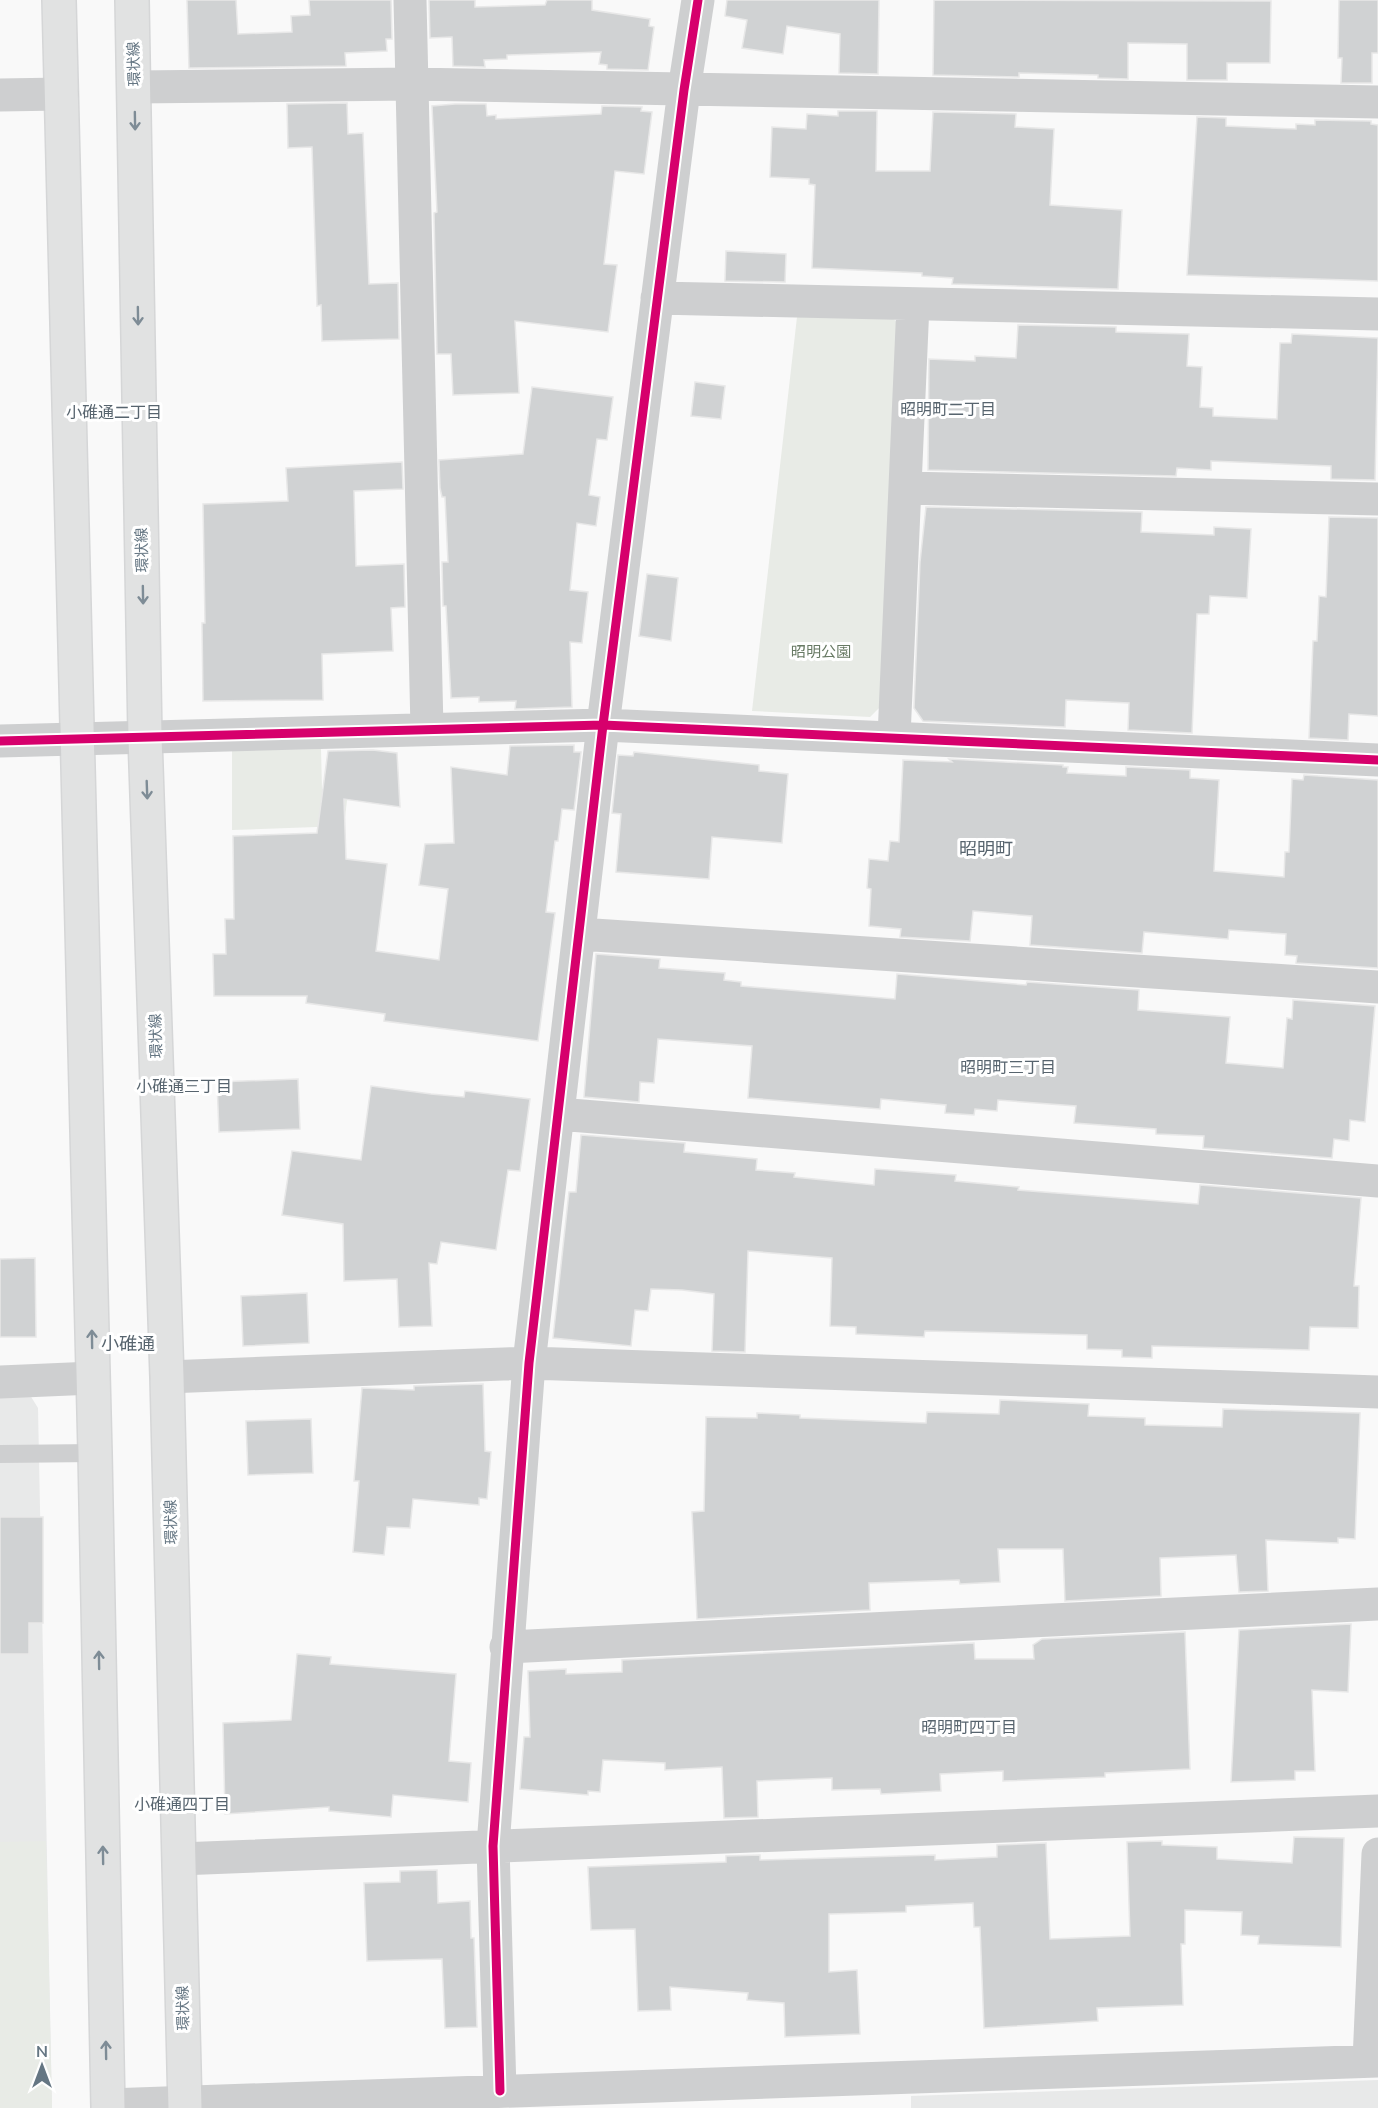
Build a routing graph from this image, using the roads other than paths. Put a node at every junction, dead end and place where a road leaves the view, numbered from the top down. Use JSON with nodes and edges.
{"nodes":[{"id":1,"x":59,"y":0,"type":"edge"},
{"id":2,"x":132,"y":0,"type":"edge"},
{"id":3,"x":410,"y":0,"type":"edge"},
{"id":4,"x":698,"y":0,"type":"edge"},
{"id":5,"x":411,"y":84,"type":"junction"},
{"id":6,"x":135,"y":87,"type":"junction"},
{"id":7,"x":684,"y":90,"type":"junction"},
{"id":8,"x":62,"y":94,"type":"junction"},
{"id":9,"x":0,"y":95,"type":"edge"},
{"id":10,"x":1378,"y":102,"type":"edge"},
{"id":11,"x":657,"y":298,"type":"junction"},
{"id":12,"x":913,"y":304,"type":"junction"},
{"id":13,"x":1378,"y":314,"type":"edge"},
{"id":14,"x":905,"y":488,"type":"junction"},
{"id":15,"x":1378,"y":499,"type":"edge"},
{"id":16,"x":603,"y":724,"type":"junction"},
{"id":17,"x":427,"y":729,"type":"junction"},
{"id":18,"x":146,"y":737,"type":"junction"},
{"id":19,"x":894,"y":737,"type":"junction"},
{"id":20,"x":77,"y":740,"type":"junction"},
{"id":21,"x":0,"y":741,"type":"edge"},
{"id":22,"x":1378,"y":760,"type":"edge"},
{"id":23,"x":579,"y":934,"type":"junction"},
{"id":24,"x":1378,"y":987,"type":"edge"},
{"id":25,"x":558,"y":1114,"type":"junction"},
{"id":26,"x":1378,"y":1180,"type":"edge"},
{"id":27,"x":529,"y":1363,"type":"junction"},
{"id":28,"x":167,"y":1377,"type":"junction"},
{"id":29,"x":93,"y":1378,"type":"junction"},
{"id":30,"x":0,"y":1382,"type":"edge"},
{"id":31,"x":1378,"y":1392,"type":"edge"},
{"id":32,"x":95,"y":1453,"type":"junction"},
{"id":33,"x":0,"y":1454,"type":"edge"},
{"id":34,"x":1378,"y":1604,"type":"edge"},
{"id":35,"x":507,"y":1647,"type":"junction"},
{"id":36,"x":1378,"y":1811,"type":"edge"},
{"id":37,"x":493,"y":1846,"type":"junction"},
{"id":38,"x":1378,"y":1854,"type":"edge"},
{"id":39,"x":179,"y":1859,"type":"junction"},
{"id":40,"x":1374,"y":2061,"type":"edge"},
{"id":41,"x":500,"y":2091,"type":"junction"},
{"id":42,"x":185,"y":2105,"type":"edge"},
{"id":43,"x":108,"y":2107,"type":"edge"}],
"edges":[{"from":1,"to":8,"type":"main road"},
{"from":2,"to":6,"type":"main road","name":"環状線"},
{"from":3,"to":5,"type":"street"},
{"from":4,"to":7,"type":"street"},
{"from":5,"to":6,"type":"street"},
{"from":5,"to":7,"type":"street"},
{"from":5,"to":17,"type":"street"},
{"from":6,"to":18,"type":"main road","name":"環状線","one_way":true},
{"from":7,"to":10,"type":"street"},
{"from":7,"to":11,"type":"street"},
{"from":8,"to":9,"type":"street"},
{"from":8,"to":20,"type":"main road"},
{"from":11,"to":12,"type":"street"},
{"from":11,"to":16,"type":"street"},
{"from":12,"to":13,"type":"street"},
{"from":12,"to":14,"type":"street"},
{"from":14,"to":15,"type":"street"},
{"from":14,"to":19,"type":"street"},
{"from":16,"to":17,"type":"street"},
{"from":16,"to":19,"type":"street"},
{"from":16,"to":23,"type":"street"},
{"from":17,"to":18,"type":"street"},
{"from":18,"to":20,"type":"street"},
{"from":18,"to":28,"type":"main road","name":"環状線","one_way":true},
{"from":19,"to":22,"type":"street"},
{"from":20,"to":21,"type":"street"},
{"from":29,"to":20,"type":"main road","one_way":true},
{"from":23,"to":24,"type":"street"},
{"from":23,"to":25,"type":"street"},
{"from":25,"to":26,"type":"street"},
{"from":25,"to":27,"type":"street"},
{"from":27,"to":28,"type":"street"},
{"from":27,"to":31,"type":"street"},
{"from":27,"to":35,"type":"street"},
{"from":28,"to":39,"type":"main road","name":"環状線"},
{"from":29,"to":30,"type":"street"},
{"from":29,"to":32,"type":"main road"},
{"from":32,"to":33,"type":"lane"},
{"from":43,"to":32,"type":"main road","one_way":true},
{"from":34,"to":35,"type":"street"},
{"from":35,"to":37,"type":"street"},
{"from":36,"to":37,"type":"street"},
{"from":37,"to":39,"type":"street"},
{"from":37,"to":41,"type":"street"},
{"from":38,"to":40,"type":"street"},
{"from":39,"to":42,"type":"main road","name":"環状線"},
{"from":40,"to":41,"type":"street"},
{"from":41,"to":42,"type":"street"},
{"from":42,"to":43,"type":"street"}]}
